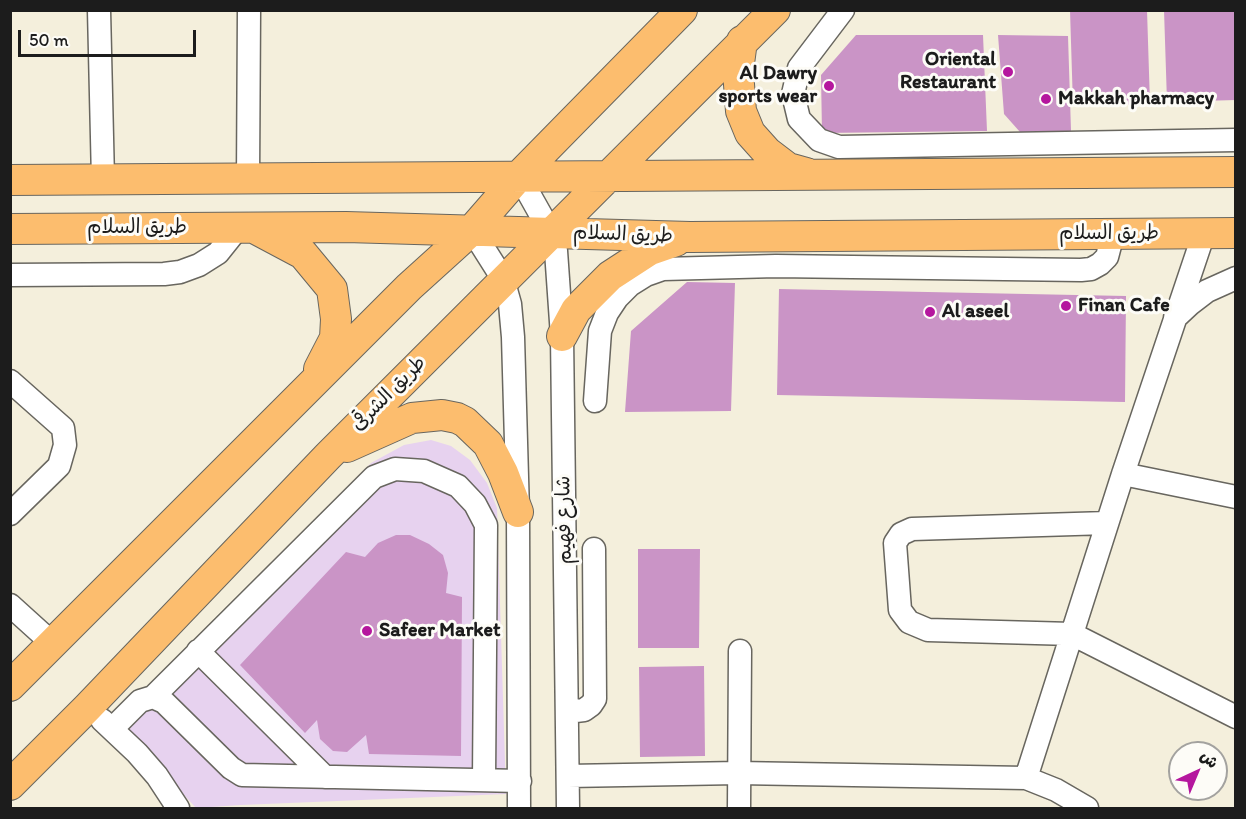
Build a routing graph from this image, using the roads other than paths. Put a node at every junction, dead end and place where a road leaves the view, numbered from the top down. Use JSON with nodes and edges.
{"nodes":[{"id":1,"x":99,"y":10,"type":"edge"},
{"id":2,"x":249,"y":10,"type":"edge"},
{"id":3,"x":682,"y":10,"type":"edge"},
{"id":4,"x":775,"y":10,"type":"edge"},
{"id":5,"x":839,"y":12,"type":"edge"},
{"id":6,"x":742,"y":41,"type":"junction"},
{"id":7,"x":558,"y":135,"type":"junction"},
{"id":8,"x":1236,"y":140,"type":"edge"},
{"id":9,"x":1194,"y":141,"type":"junction"},
{"id":10,"x":1093,"y":143,"type":"junction"},
{"id":11,"x":905,"y":160,"type":"junction"},
{"id":12,"x":1236,"y":172,"type":"edge"},
{"id":13,"x":1094,"y":173,"type":"junction"},
{"id":14,"x":1192,"y":173,"type":"junction"},
{"id":15,"x":814,"y":175,"type":"junction"},
{"id":16,"x":519,"y":176,"type":"junction"},
{"id":17,"x":606,"y":177,"type":"junction"},
{"id":18,"x":429,"y":178,"type":"junction"},
{"id":19,"x":248,"y":179,"type":"junction"},
{"id":20,"x":10,"y":180,"type":"edge"},
{"id":21,"x":103,"y":180,"type":"junction"},
{"id":22,"x":246,"y":228,"type":"junction"},
{"id":23,"x":10,"y":229,"type":"edge"},
{"id":24,"x":472,"y":230,"type":"junction"},
{"id":25,"x":550,"y":233,"type":"junction"},
{"id":26,"x":1204,"y":233,"type":"junction"},
{"id":27,"x":1236,"y":233,"type":"edge"},
{"id":28,"x":1113,"y":234,"type":"junction"},
{"id":29,"x":967,"y":235,"type":"junction"},
{"id":30,"x":775,"y":236,"type":"junction"},
{"id":31,"x":690,"y":237,"type":"junction"},
{"id":32,"x":776,"y":266,"type":"junction"},
{"id":33,"x":966,"y":269,"type":"junction"},
{"id":34,"x":10,"y":275,"type":"edge"},
{"id":35,"x":1236,"y":278,"type":"edge"},
{"id":36,"x":503,"y":279,"type":"junction"},
{"id":37,"x":1174,"y":319,"type":"junction"},
{"id":38,"x":562,"y":336,"type":"junction"},
{"id":39,"x":10,"y":381,"type":"edge"},
{"id":40,"x":310,"y":387,"type":"junction"},
{"id":41,"x":595,"y":401,"type":"dead end"},
{"id":42,"x":328,"y":456,"type":"junction"},
{"id":43,"x":1123,"y":474,"type":"junction"},
{"id":44,"x":1236,"y":497,"type":"edge"},
{"id":45,"x":518,"y":512,"type":"junction"},
{"id":46,"x":10,"y":514,"type":"edge"},
{"id":47,"x":1107,"y":523,"type":"junction"},
{"id":48,"x":594,"y":549,"type":"dead end"},
{"id":49,"x":10,"y":605,"type":"edge"},
{"id":50,"x":1072,"y":634,"type":"junction"},
{"id":51,"x":52,"y":643,"type":"junction"},
{"id":52,"x":198,"y":651,"type":"junction"},
{"id":53,"x":740,"y":651,"type":"dead end"},
{"id":54,"x":10,"y":686,"type":"edge"},
{"id":55,"x":153,"y":696,"type":"junction"},
{"id":56,"x":87,"y":708,"type":"junction"},
{"id":57,"x":567,"y":712,"type":"junction"},
{"id":58,"x":1236,"y":717,"type":"edge"},
{"id":59,"x":112,"y":729,"type":"junction"},
{"id":60,"x":738,"y":773,"type":"junction"},
{"id":61,"x":567,"y":776,"type":"junction"},
{"id":62,"x":325,"y":777,"type":"junction"},
{"id":63,"x":1026,"y":778,"type":"junction"},
{"id":64,"x":484,"y":780,"type":"junction"},
{"id":65,"x":520,"y":781,"type":"junction"},
{"id":66,"x":10,"y":785,"type":"edge"},
{"id":67,"x":1050,"y":799,"type":"edge"},
{"id":68,"x":178,"y":808,"type":"edge"},
{"id":69,"x":519,"y":808,"type":"edge"},
{"id":70,"x":568,"y":808,"type":"edge"},
{"id":71,"x":739,"y":808,"type":"edge"},
{"id":72,"x":1087,"y":808,"type":"edge"}],
"edges":[{"from":1,"to":21,"type":"street"},
{"from":2,"to":19,"type":"street"},
{"from":3,"to":7,"type":"main road"},
{"from":4,"to":6,"type":"main road","name":"طريق الشرقى"},
{"from":5,"to":11,"type":"street"},
{"from":6,"to":15,"type":"main road"},
{"from":6,"to":17,"type":"main road","name":"طريق الشرقى"},
{"from":7,"to":16,"type":"main road"},
{"from":7,"to":18,"type":"main road"},
{"from":8,"to":9,"type":"street"},
{"from":9,"to":10,"type":"street"},
{"from":9,"to":14,"type":"street"},
{"from":10,"to":11,"type":"street"},
{"from":10,"to":13,"type":"street"},
{"from":11,"to":13,"type":"main road"},
{"from":11,"to":15,"type":"main road"},
{"from":12,"to":14,"type":"main road"},
{"from":13,"to":14,"type":"main road"},
{"from":15,"to":17,"type":"main road"},
{"from":16,"to":17,"type":"main road"},
{"from":16,"to":18,"type":"main road"},
{"from":16,"to":24,"type":"main road"},
{"from":16,"to":25,"type":"street","name":"شارع فهيم"},
{"from":17,"to":25,"type":"main road","name":"طريق الشرقى"},
{"from":18,"to":19,"type":"main road"},
{"from":19,"to":21,"type":"main road"},
{"from":20,"to":21,"type":"main road"},
{"from":22,"to":23,"type":"main road","name":"طريق السلام"},
{"from":22,"to":24,"type":"main road","name":"طريق السلام"},
{"from":22,"to":34,"type":"street"},
{"from":22,"to":40,"type":"main road"},
{"from":24,"to":25,"type":"main road","name":"طريق السلام"},
{"from":24,"to":36,"type":"street"},
{"from":24,"to":40,"type":"main road"},
{"from":25,"to":31,"type":"main road","name":"طريق السلام"},
{"from":25,"to":36,"type":"main road","name":"طريق الشرقى"},
{"from":25,"to":38,"type":"street","name":"شارع فهيم"},
{"from":26,"to":27,"type":"main road","name":"طريق السلام"},
{"from":26,"to":28,"type":"main road","name":"طريق السلام"},
{"from":26,"to":37,"type":"street"},
{"from":28,"to":29,"type":"main road","name":"طريق السلام"},
{"from":28,"to":33,"type":"street"},
{"from":29,"to":30,"type":"main road","name":"طريق السلام"},
{"from":29,"to":33,"type":"street"},
{"from":30,"to":31,"type":"main road","name":"طريق السلام"},
{"from":30,"to":32,"type":"street"},
{"from":31,"to":38,"type":"main road"},
{"from":32,"to":33,"type":"street"},
{"from":32,"to":41,"type":"street"},
{"from":35,"to":37,"type":"street"},
{"from":36,"to":42,"type":"main road","name":"طريق الشرقى"},
{"from":36,"to":45,"type":"street"},
{"from":37,"to":43,"type":"street"},
{"from":38,"to":57,"type":"street","name":"شارع فهيم"},
{"from":39,"to":46,"type":"street"},
{"from":40,"to":51,"type":"main road"},
{"from":42,"to":45,"type":"main road"},
{"from":42,"to":56,"type":"main road","name":"طريق الشرقى"},
{"from":43,"to":44,"type":"street"},
{"from":43,"to":47,"type":"street"},
{"from":45,"to":65,"type":"street"},
{"from":47,"to":50,"type":"street"},
{"from":47,"to":50,"type":"street"},
{"from":48,"to":57,"type":"street"},
{"from":49,"to":51,"type":"street"},
{"from":50,"to":58,"type":"street"},
{"from":50,"to":63,"type":"street"},
{"from":51,"to":54,"type":"main road"},
{"from":52,"to":55,"type":"street"},
{"from":52,"to":62,"type":"street"},
{"from":52,"to":64,"type":"street"},
{"from":53,"to":60,"type":"street"},
{"from":55,"to":59,"type":"street"},
{"from":55,"to":62,"type":"street"},
{"from":56,"to":59,"type":"street"},
{"from":56,"to":66,"type":"main road","name":"طريق الشرقى"},
{"from":57,"to":61,"type":"street","name":"شارع فهيم"},
{"from":59,"to":68,"type":"street"},
{"from":60,"to":61,"type":"street"},
{"from":60,"to":63,"type":"street"},
{"from":60,"to":71,"type":"street"},
{"from":61,"to":70,"type":"street","name":"شارع فهيم"},
{"from":62,"to":64,"type":"street"},
{"from":63,"to":67,"type":"street"},
{"from":64,"to":65,"type":"street"},
{"from":65,"to":69,"type":"street"},
{"from":67,"to":72,"type":"street"}]}
